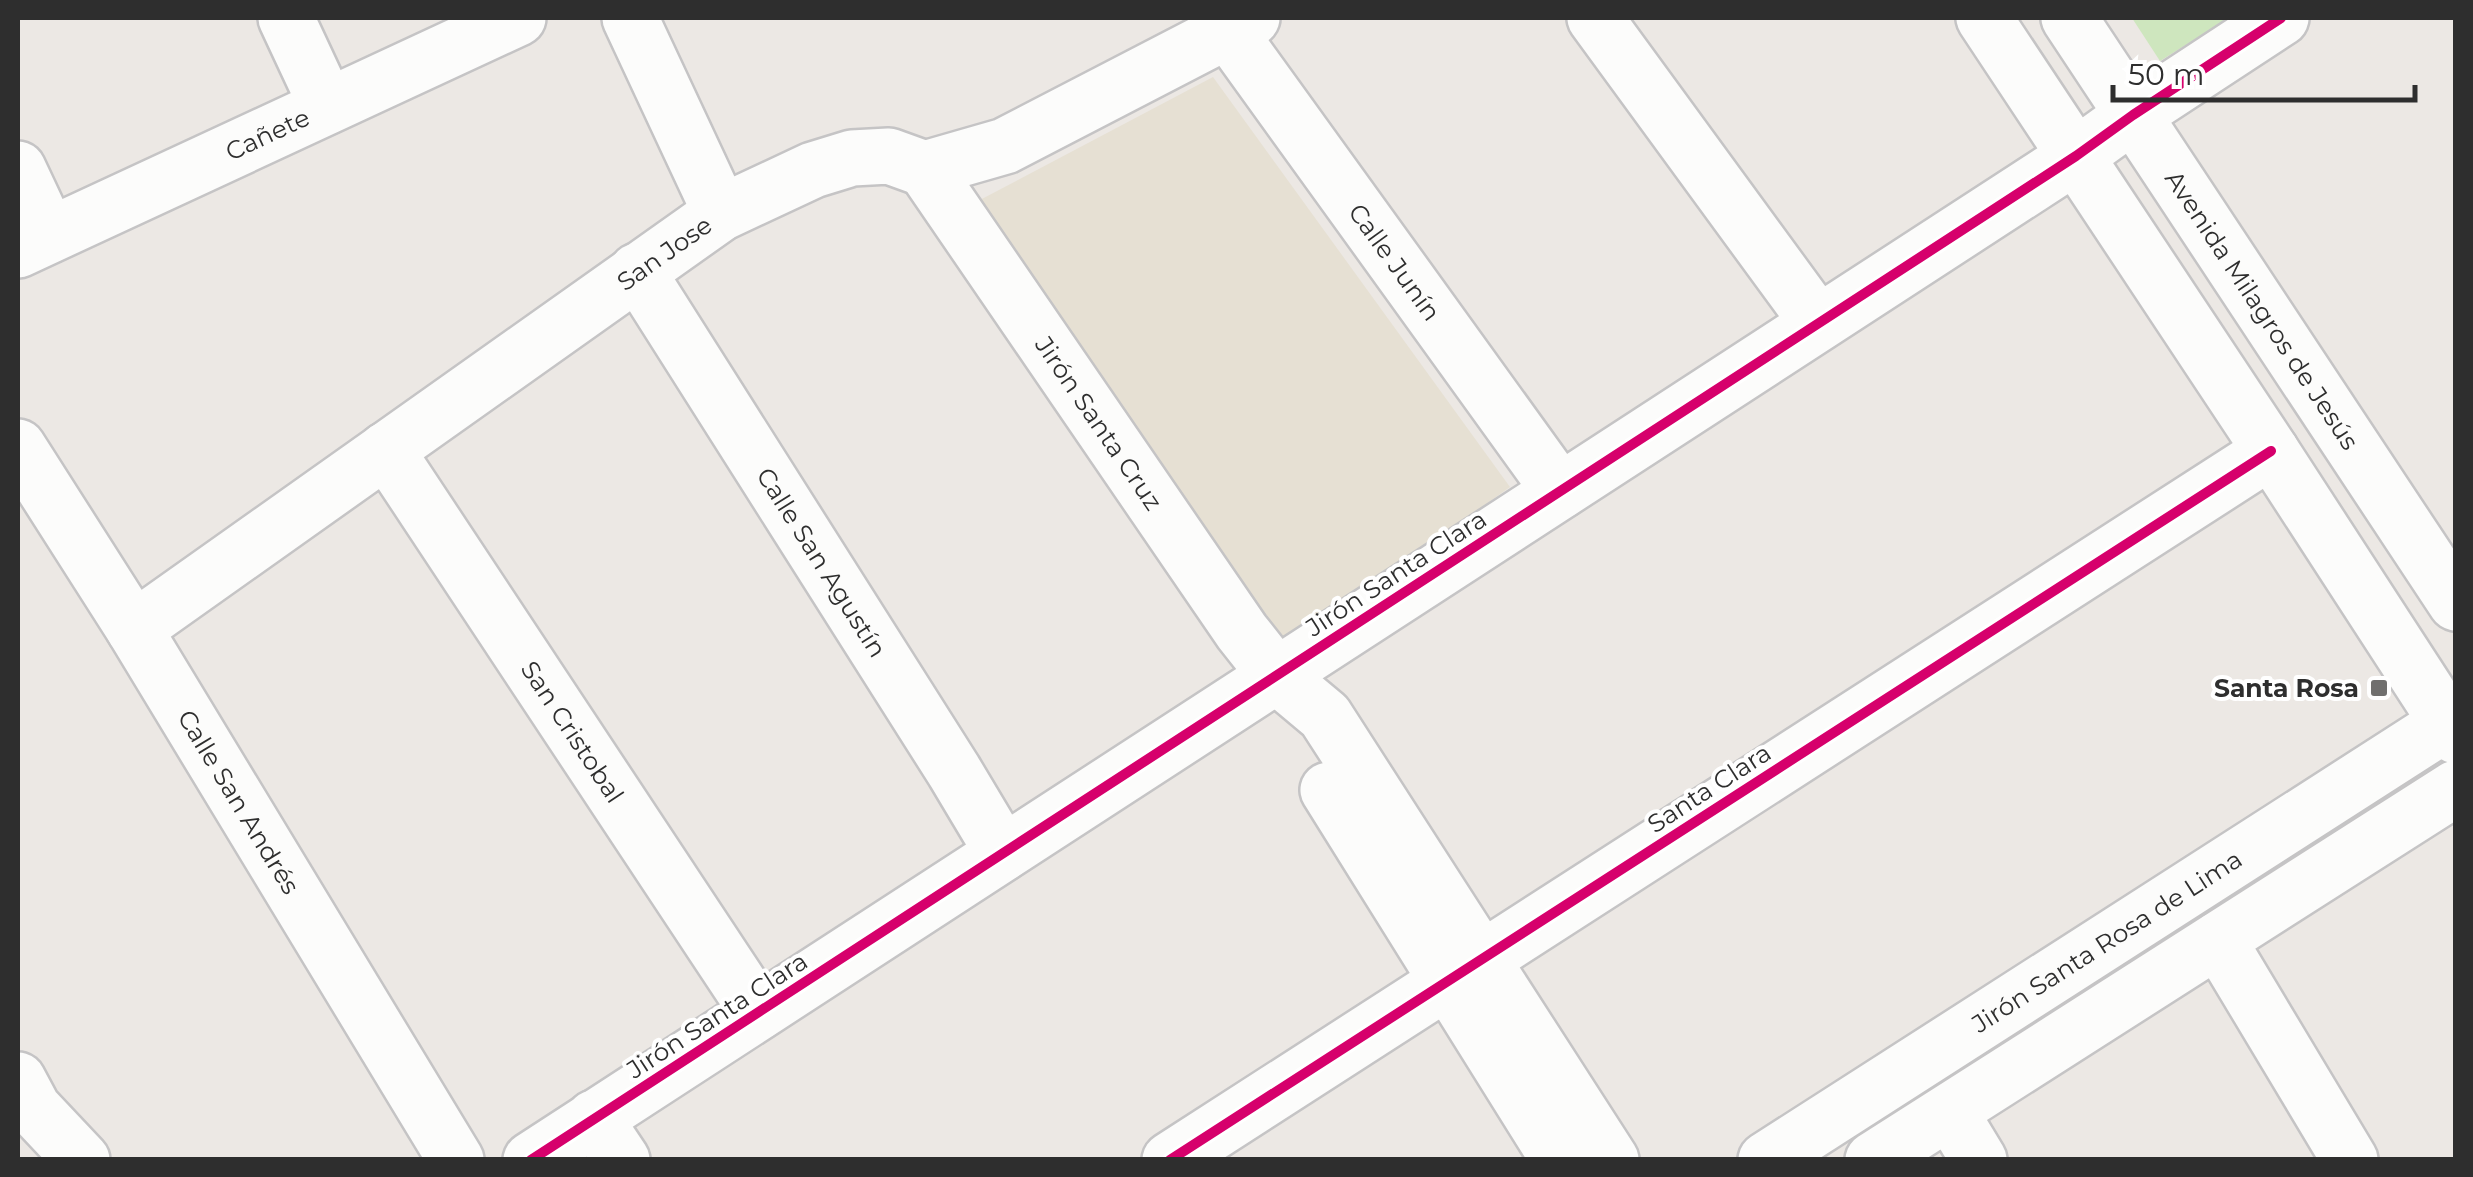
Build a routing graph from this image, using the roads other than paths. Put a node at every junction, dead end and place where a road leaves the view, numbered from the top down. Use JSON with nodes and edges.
{"nodes":[{"id":1,"x":286,"y":18,"type":"edge"},
{"id":2,"x":518,"y":18,"type":"edge"},
{"id":3,"x":630,"y":18,"type":"edge"},
{"id":4,"x":1595,"y":18,"type":"edge"},
{"id":5,"x":1984,"y":18,"type":"edge"},
{"id":6,"x":2070,"y":18,"type":"edge"},
{"id":7,"x":2281,"y":18,"type":"edge"},
{"id":8,"x":1240,"y":24,"type":"edge"},
{"id":9,"x":327,"y":106,"type":"junction"},
{"id":10,"x":2133,"y":115,"type":"junction"},
{"id":11,"x":2076,"y":156,"type":"junction"},
{"id":12,"x":18,"y":169,"type":"edge"},
{"id":13,"x":924,"y":169,"type":"junction"},
{"id":14,"x":721,"y":213,"type":"junction"},
{"id":15,"x":33,"y":242,"type":"edge"},
{"id":16,"x":637,"y":272,"type":"junction"},
{"id":17,"x":1818,"y":323,"type":"junction"},
{"id":18,"x":18,"y":446,"type":"edge"},
{"id":19,"x":386,"y":450,"type":"junction"},
{"id":20,"x":2271,"y":451,"type":"junction"},
{"id":21,"x":1560,"y":491,"type":"junction"},
{"id":22,"x":2456,"y":603,"type":"edge"},
{"id":23,"x":134,"y":629,"type":"junction"},
{"id":24,"x":1276,"y":675,"type":"junction"},
{"id":25,"x":2451,"y":730,"type":"edge"},
{"id":26,"x":2456,"y":788,"type":"edge"},
{"id":27,"x":1003,"y":853,"type":"junction"},
{"id":28,"x":2218,"y":940,"type":"junction"},
{"id":29,"x":1464,"y":970,"type":"junction"},
{"id":30,"x":758,"y":1012,"type":"junction"},
{"id":31,"x":18,"y":1080,"type":"edge"},
{"id":32,"x":1950,"y":1112,"type":"junction"},
{"id":33,"x":608,"y":1139,"type":"edge"},
{"id":34,"x":82,"y":1160,"type":"edge"},
{"id":35,"x":456,"y":1160,"type":"edge"},
{"id":36,"x":530,"y":1160,"type":"edge"},
{"id":37,"x":1170,"y":1160,"type":"edge"},
{"id":38,"x":1559,"y":1160,"type":"edge"},
{"id":39,"x":1611,"y":1160,"type":"edge"},
{"id":40,"x":1766,"y":1160,"type":"edge"},
{"id":41,"x":1873,"y":1160,"type":"edge"},
{"id":42,"x":1979,"y":1160,"type":"edge"},
{"id":43,"x":2350,"y":1160,"type":"edge"}],
"edges":[{"from":1,"to":9,"type":"street"},
{"from":2,"to":9,"type":"street","name":"Cañete"},
{"from":3,"to":14,"type":"street"},
{"from":4,"to":17,"type":"street"},
{"from":5,"to":11,"type":"street"},
{"from":6,"to":10,"type":"street","name":"Avenida Milagros de Jesús"},
{"from":7,"to":10,"type":"street","name":"Jirón Santa Clara"},
{"from":8,"to":13,"type":"street"},
{"from":8,"to":21,"type":"street","name":"Calle Junín"},
{"from":9,"to":15,"type":"street","name":"Cañete"},
{"from":10,"to":11,"type":"street","name":"Jirón Santa Clara"},
{"from":10,"to":22,"type":"street","name":"Avenida Milagros de Jesús"},
{"from":11,"to":17,"type":"street","name":"Jirón Santa Clara"},
{"from":11,"to":20,"type":"street"},
{"from":12,"to":15,"type":"street"},
{"from":13,"to":14,"type":"street","name":"San Jose"},
{"from":13,"to":24,"type":"street","name":"Jirón Santa Cruz"},
{"from":14,"to":16,"type":"street","name":"San Jose"},
{"from":16,"to":19,"type":"street","name":"San Jose"},
{"from":16,"to":27,"type":"street","name":"Calle San Agustín"},
{"from":17,"to":21,"type":"street","name":"Jirón Santa Clara"},
{"from":18,"to":23,"type":"street","name":"Calle San Andrés"},
{"from":19,"to":23,"type":"street","name":"San Jose"},
{"from":19,"to":30,"type":"street","name":"San Cristobal"},
{"from":20,"to":25,"type":"street"},
{"from":20,"to":29,"type":"street","name":"Santa Clara"},
{"from":21,"to":24,"type":"street","name":"Jirón Santa Clara"},
{"from":23,"to":35,"type":"street","name":"Calle San Andrés"},
{"from":24,"to":27,"type":"street","name":"Jirón Santa Clara"},
{"from":24,"to":29,"type":"street","name":"Jirón Santa Cruz"},
{"from":25,"to":40,"type":"street","name":"Jirón Santa Rosa de Lima"},
{"from":26,"to":28,"type":"street"},
{"from":27,"to":30,"type":"street","name":"Jirón Santa Clara"},
{"from":28,"to":32,"type":"street"},
{"from":28,"to":43,"type":"street"},
{"from":29,"to":37,"type":"street","name":"Santa Clara"},
{"from":29,"to":38,"type":"street","name":"Jirón Santa Cruz"},
{"from":29,"to":39,"type":"street","name":"Jirón Santa Cruz"},
{"from":30,"to":33,"type":"street","name":"Jirón Santa Clara"},
{"from":31,"to":34,"type":"street"},
{"from":32,"to":41,"type":"street"},
{"from":32,"to":42,"type":"street"},
{"from":33,"to":36,"type":"street","name":"Jirón Santa Clara"}]}
